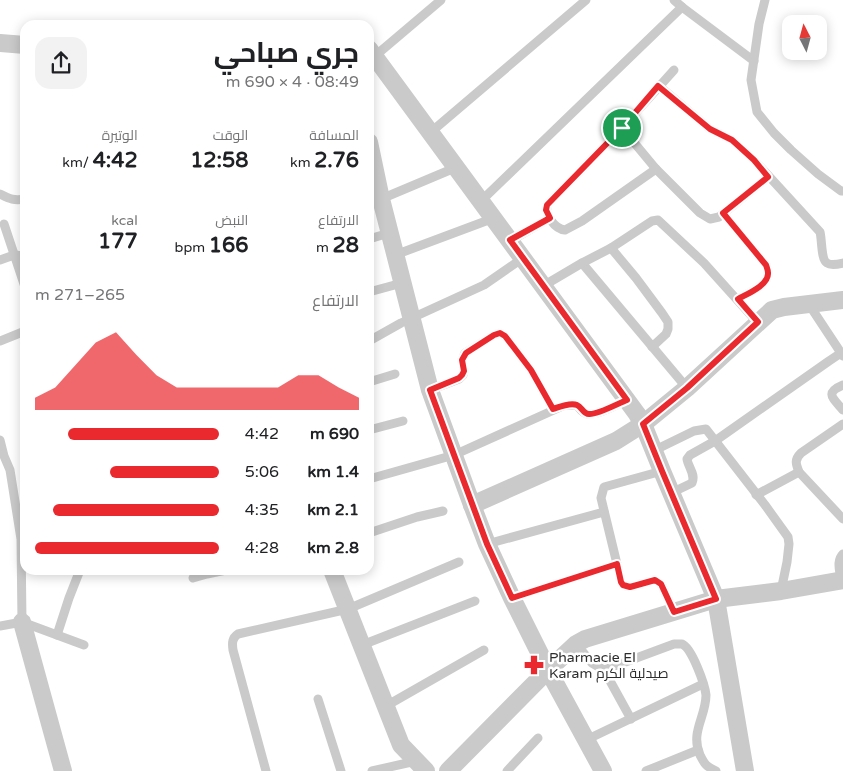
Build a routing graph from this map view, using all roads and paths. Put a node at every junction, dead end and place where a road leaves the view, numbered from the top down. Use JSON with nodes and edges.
{"nodes":[{"id":1,"x":441,"y":0,"type":"edge"},
{"id":2,"x":586,"y":0,"type":"edge"},
{"id":3,"x":674,"y":0,"type":"edge"},
{"id":4,"x":765,"y":0,"type":"edge"},
{"id":5,"x":682,"y":7,"type":"junction"},
{"id":6,"x":0,"y":43,"type":"edge"},
{"id":7,"x":20,"y":45,"type":"edge"},
{"id":8,"x":374,"y":50,"type":"edge"},
{"id":9,"x":374,"y":55,"type":"edge"},
{"id":10,"x":754,"y":61,"type":"junction"},
{"id":11,"x":674,"y":70,"type":"dead end"},
{"id":12,"x":658,"y":86,"type":"junction"},
{"id":13,"x":622,"y":128,"type":"junction"},
{"id":14,"x":431,"y":132,"type":"junction"},
{"id":15,"x":457,"y":168,"type":"junction"},
{"id":16,"x":656,"y":169,"type":"junction"},
{"id":17,"x":768,"y":177,"type":"junction"},
{"id":18,"x":842,"y":193,"type":"edge"},
{"id":19,"x":0,"y":194,"type":"edge"},
{"id":20,"x":20,"y":200,"type":"edge"},
{"id":21,"x":375,"y":200,"type":"edge"},
{"id":22,"x":481,"y":201,"type":"junction"},
{"id":23,"x":723,"y":213,"type":"junction"},
{"id":24,"x":494,"y":218,"type":"junction"},
{"id":25,"x":550,"y":218,"type":"junction"},
{"id":26,"x":4,"y":224,"type":"dead end"},
{"id":27,"x":389,"y":233,"type":"junction"},
{"id":28,"x":374,"y":238,"type":"edge"},
{"id":29,"x":510,"y":240,"type":"junction"},
{"id":30,"x":611,"y":248,"type":"junction"},
{"id":31,"x":14,"y":255,"type":"junction"},
{"id":32,"x":395,"y":255,"type":"junction"},
{"id":33,"x":20,"y":256,"type":"edge"},
{"id":34,"x":523,"y":258,"type":"junction"},
{"id":35,"x":0,"y":260,"type":"edge"},
{"id":36,"x":582,"y":263,"type":"junction"},
{"id":37,"x":843,"y":263,"type":"edge"},
{"id":38,"x":20,"y":272,"type":"edge"},
{"id":39,"x":402,"y":283,"type":"junction"},
{"id":40,"x":543,"y":286,"type":"junction"},
{"id":41,"x":374,"y":291,"type":"edge"},
{"id":42,"x":738,"y":299,"type":"junction"},
{"id":43,"x":843,"y":300,"type":"edge"},
{"id":44,"x":808,"y":303,"type":"junction"},
{"id":45,"x":411,"y":319,"type":"junction"},
{"id":46,"x":758,"y":322,"type":"junction"},
{"id":47,"x":20,"y":333,"type":"edge"},
{"id":48,"x":374,"y":338,"type":"edge"},
{"id":49,"x":0,"y":341,"type":"edge"},
{"id":50,"x":652,"y":347,"type":"junction"},
{"id":51,"x":842,"y":355,"type":"edge"},
{"id":52,"x":395,"y":374,"type":"dead end"},
{"id":53,"x":374,"y":380,"type":"edge"},
{"id":54,"x":843,"y":385,"type":"edge"},
{"id":55,"x":687,"y":388,"type":"junction"},
{"id":56,"x":430,"y":390,"type":"junction"},
{"id":57,"x":627,"y":400,"type":"junction"},
{"id":58,"x":553,"y":409,"type":"junction"},
{"id":59,"x":843,"y":410,"type":"edge"},
{"id":60,"x":403,"y":421,"type":"dead end"},
{"id":61,"x":643,"y":424,"type":"junction"},
{"id":62,"x":843,"y":424,"type":"edge"},
{"id":63,"x":374,"y":429,"type":"edge"},
{"id":64,"x":0,"y":440,"type":"edge"},
{"id":65,"x":715,"y":441,"type":"junction"},
{"id":66,"x":653,"y":450,"type":"junction"},
{"id":67,"x":454,"y":455,"type":"junction"},
{"id":68,"x":662,"y":471,"type":"junction"},
{"id":69,"x":799,"y":472,"type":"junction"},
{"id":70,"x":374,"y":479,"type":"edge"},
{"id":71,"x":671,"y":493,"type":"junction"},
{"id":72,"x":756,"y":495,"type":"junction"},
{"id":73,"x":472,"y":505,"type":"junction"},
{"id":74,"x":443,"y":511,"type":"dead end"},
{"id":75,"x":604,"y":512,"type":"junction"},
{"id":76,"x":843,"y":519,"type":"edge"},
{"id":77,"x":374,"y":531,"type":"edge"},
{"id":78,"x":20,"y":533,"type":"edge"},
{"id":79,"x":487,"y":544,"type":"junction"},
{"id":80,"x":843,"y":554,"type":"edge"},
{"id":81,"x":459,"y":562,"type":"dead end"},
{"id":82,"x":617,"y":564,"type":"junction"},
{"id":83,"x":21,"y":575,"type":"edge"},
{"id":84,"x":78,"y":575,"type":"edge"},
{"id":85,"x":204,"y":575,"type":"edge"},
{"id":86,"x":334,"y":575,"type":"edge"},
{"id":87,"x":193,"y":578,"type":"dead end"},
{"id":88,"x":842,"y":581,"type":"edge"},
{"id":89,"x":782,"y":590,"type":"junction"},
{"id":90,"x":512,"y":598,"type":"junction"},
{"id":91,"x":716,"y":599,"type":"junction"},
{"id":92,"x":475,"y":601,"type":"dead end"},
{"id":93,"x":348,"y":608,"type":"junction"},
{"id":94,"x":674,"y":612,"type":"junction"},
{"id":95,"x":22,"y":622,"type":"junction"},
{"id":96,"x":0,"y":626,"type":"edge"},
{"id":97,"x":57,"y":635,"type":"junction"},
{"id":98,"x":576,"y":644,"type":"junction"},
{"id":99,"x":84,"y":645,"type":"dead end"},
{"id":100,"x":362,"y":645,"type":"junction"},
{"id":101,"x":484,"y":650,"type":"dead end"},
{"id":102,"x":548,"y":670,"type":"junction"},
{"id":103,"x":604,"y":670,"type":"junction"},
{"id":104,"x":704,"y":684,"type":"junction"},
{"id":105,"x":318,"y":699,"type":"dead end"},
{"id":106,"x":386,"y":706,"type":"junction"},
{"id":107,"x":631,"y":719,"type":"junction"},
{"id":108,"x":538,"y":738,"type":"dead end"},
{"id":109,"x":586,"y":740,"type":"junction"},
{"id":110,"x":698,"y":750,"type":"junction"},
{"id":111,"x":421,"y":766,"type":"edge"},
{"id":112,"x":646,"y":770,"type":"edge"},
{"id":113,"x":62,"y":771,"type":"edge"},
{"id":114,"x":266,"y":771,"type":"edge"},
{"id":115,"x":341,"y":771,"type":"edge"},
{"id":116,"x":372,"y":771,"type":"edge"},
{"id":117,"x":448,"y":771,"type":"edge"},
{"id":118,"x":507,"y":771,"type":"edge"},
{"id":119,"x":603,"y":771,"type":"edge"},
{"id":120,"x":716,"y":771,"type":"edge"},
{"id":121,"x":745,"y":771,"type":"edge"}],
"edges":[{"from":1,"to":8,"type":"lane"},
{"from":2,"to":14,"type":"lane"},
{"from":3,"to":5,"type":"lane"},
{"from":4,"to":10,"type":"lane"},
{"from":5,"to":10,"type":"lane"},
{"from":5,"to":22,"type":"lane"},
{"from":6,"to":7,"type":"street"},
{"from":9,"to":14,"type":"street"},
{"from":10,"to":18,"type":"lane"},
{"from":11,"to":12,"type":"lane"},
{"from":12,"to":13,"type":"lane"},
{"from":12,"to":17,"type":"lane"},
{"from":13,"to":16,"type":"lane"},
{"from":13,"to":25,"type":"lane"},
{"from":14,"to":15,"type":"street"},
{"from":15,"to":21,"type":"lane"},
{"from":15,"to":22,"type":"street"},
{"from":16,"to":23,"type":"lane"},
{"from":16,"to":25,"type":"lane"},
{"from":17,"to":23,"type":"lane"},
{"from":17,"to":37,"type":"lane"},
{"from":19,"to":20,"type":"lane"},
{"from":21,"to":27,"type":"street"},
{"from":22,"to":24,"type":"street"},
{"from":23,"to":42,"type":"lane"},
{"from":24,"to":29,"type":"street"},
{"from":24,"to":32,"type":"lane"},
{"from":25,"to":29,"type":"lane"},
{"from":26,"to":31,"type":"lane"},
{"from":27,"to":28,"type":"lane"},
{"from":27,"to":32,"type":"street"},
{"from":29,"to":34,"type":"street"},
{"from":30,"to":36,"type":"lane"},
{"from":30,"to":42,"type":"lane"},
{"from":30,"to":50,"type":"lane"},
{"from":31,"to":33,"type":"lane"},
{"from":31,"to":35,"type":"lane"},
{"from":31,"to":38,"type":"lane"},
{"from":32,"to":39,"type":"street"},
{"from":34,"to":40,"type":"street"},
{"from":34,"to":45,"type":"lane"},
{"from":36,"to":40,"type":"lane"},
{"from":36,"to":50,"type":"lane"},
{"from":39,"to":41,"type":"lane"},
{"from":39,"to":45,"type":"street"},
{"from":40,"to":57,"type":"street"},
{"from":42,"to":46,"type":"lane"},
{"from":43,"to":44,"type":"street"},
{"from":44,"to":46,"type":"street"},
{"from":44,"to":51,"type":"lane"},
{"from":45,"to":48,"type":"lane"},
{"from":45,"to":56,"type":"street"},
{"from":46,"to":55,"type":"street"},
{"from":47,"to":49,"type":"lane"},
{"from":50,"to":55,"type":"lane"},
{"from":51,"to":65,"type":"lane"},
{"from":52,"to":53,"type":"lane"},
{"from":54,"to":59,"type":"lane"},
{"from":55,"to":61,"type":"street"},
{"from":56,"to":58,"type":"lane"},
{"from":56,"to":67,"type":"street"},
{"from":57,"to":58,"type":"lane"},
{"from":57,"to":61,"type":"street"},
{"from":58,"to":67,"type":"lane"},
{"from":60,"to":63,"type":"lane"},
{"from":61,"to":66,"type":"street"},
{"from":61,"to":73,"type":"street"},
{"from":62,"to":69,"type":"lane"},
{"from":64,"to":78,"type":"lane"},
{"from":65,"to":66,"type":"lane"},
{"from":65,"to":71,"type":"lane"},
{"from":65,"to":72,"type":"lane"},
{"from":66,"to":68,"type":"street"},
{"from":67,"to":70,"type":"lane"},
{"from":67,"to":73,"type":"street"},
{"from":68,"to":71,"type":"street"},
{"from":68,"to":75,"type":"lane"},
{"from":69,"to":72,"type":"lane"},
{"from":69,"to":76,"type":"lane"},
{"from":71,"to":91,"type":"street"},
{"from":72,"to":89,"type":"lane"},
{"from":73,"to":79,"type":"street"},
{"from":74,"to":77,"type":"lane"},
{"from":75,"to":79,"type":"lane"},
{"from":75,"to":82,"type":"lane"},
{"from":79,"to":90,"type":"street"},
{"from":80,"to":88,"type":"lane"},
{"from":81,"to":93,"type":"lane"},
{"from":82,"to":90,"type":"lane"},
{"from":82,"to":94,"type":"lane"},
{"from":83,"to":95,"type":"lane"},
{"from":84,"to":97,"type":"lane"},
{"from":85,"to":87,"type":"lane"},
{"from":86,"to":93,"type":"street"},
{"from":88,"to":89,"type":"street"},
{"from":89,"to":91,"type":"street"},
{"from":90,"to":102,"type":"street"},
{"from":91,"to":94,"type":"street"},
{"from":91,"to":121,"type":"street"},
{"from":92,"to":100,"type":"lane"},
{"from":93,"to":100,"type":"street"},
{"from":93,"to":114,"type":"lane"},
{"from":94,"to":98,"type":"street"},
{"from":95,"to":96,"type":"lane"},
{"from":95,"to":97,"type":"lane"},
{"from":95,"to":113,"type":"street"},
{"from":97,"to":99,"type":"lane"},
{"from":98,"to":102,"type":"street"},
{"from":98,"to":103,"type":"lane"},
{"from":100,"to":106,"type":"street"},
{"from":101,"to":106,"type":"lane"},
{"from":102,"to":109,"type":"street"},
{"from":102,"to":117,"type":"street"},
{"from":103,"to":104,"type":"lane"},
{"from":103,"to":107,"type":"lane"},
{"from":104,"to":107,"type":"lane"},
{"from":104,"to":110,"type":"lane"},
{"from":105,"to":115,"type":"lane"},
{"from":106,"to":111,"type":"street"},
{"from":107,"to":109,"type":"lane"},
{"from":108,"to":118,"type":"lane"},
{"from":109,"to":119,"type":"street"},
{"from":110,"to":112,"type":"lane"},
{"from":110,"to":120,"type":"lane"},
{"from":111,"to":116,"type":"lane"}]}
